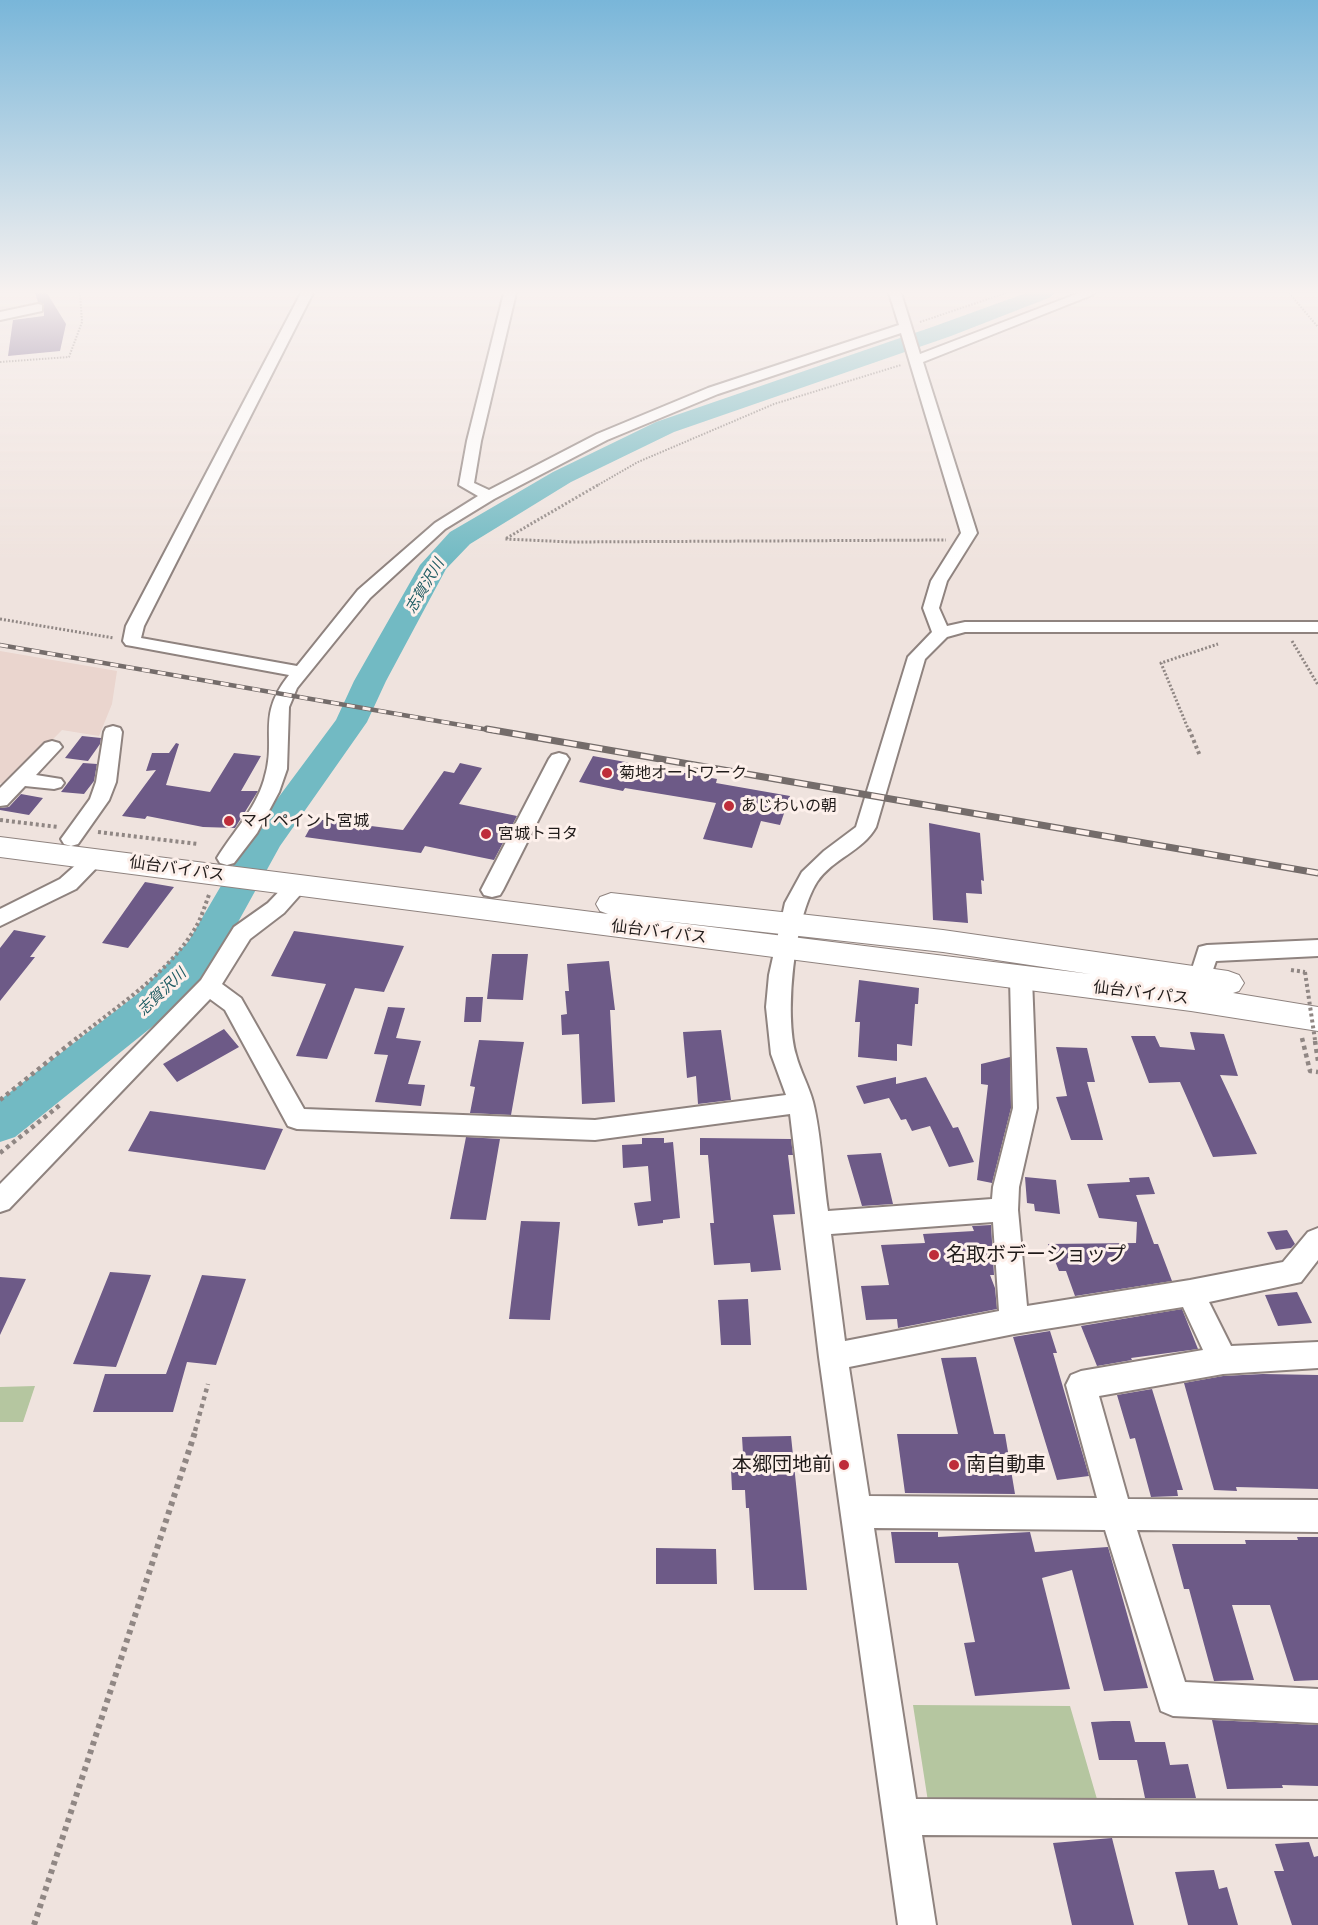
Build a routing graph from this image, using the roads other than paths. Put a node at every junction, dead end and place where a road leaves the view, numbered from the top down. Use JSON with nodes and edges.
{"nodes":[{"id":1,"x":261,"y":383,"type":"edge"},
{"id":2,"x":489,"y":383,"type":"edge"},
{"id":3,"x":738,"y":383,"type":"edge"},
{"id":4,"x":924,"y":383,"type":"edge"},
{"id":5,"x":489,"y":496,"type":"junction"},
{"id":6,"x":1318,"y":627,"type":"edge"},
{"id":7,"x":941,"y":633,"type":"junction"},
{"id":8,"x":301,"y":672,"type":"junction"},
{"id":9,"x":113,"y":732,"type":"dead end"},
{"id":10,"x":52,"y":747,"type":"dead end"},
{"id":11,"x":559,"y":759,"type":"dead end"},
{"id":12,"x":21,"y":778,"type":"junction"},
{"id":13,"x":54,"y":783,"type":"dead end"},
{"id":14,"x":0,"y":800,"type":"edge"},
{"id":15,"x":0,"y":830,"type":"edge"},
{"id":16,"x":70,"y":839,"type":"junction"},
{"id":17,"x":0,"y":847,"type":"edge"},
{"id":18,"x":95,"y":859,"type":"junction"},
{"id":19,"x":225,"y":867,"type":"junction"},
{"id":20,"x":269,"y":873,"type":"junction"},
{"id":21,"x":297,"y":886,"type":"junction"},
{"id":22,"x":492,"y":890,"type":"junction"},
{"id":23,"x":0,"y":918,"type":"edge"},
{"id":24,"x":789,"y":936,"type":"junction"},
{"id":25,"x":1318,"y":948,"type":"edge"},
{"id":26,"x":1021,"y":978,"type":"junction"},
{"id":27,"x":1200,"y":978,"type":"junction"},
{"id":28,"x":1312,"y":985,"type":"edge"},
{"id":29,"x":209,"y":986,"type":"junction"},
{"id":30,"x":1312,"y":1033,"type":"edge"},
{"id":31,"x":801,"y":1103,"type":"junction"},
{"id":32,"x":0,"y":1201,"type":"edge"},
{"id":33,"x":1005,"y":1210,"type":"junction"},
{"id":34,"x":816,"y":1223,"type":"junction"},
{"id":35,"x":1318,"y":1239,"type":"edge"},
{"id":36,"x":1190,"y":1293,"type":"junction"},
{"id":37,"x":1014,"y":1321,"type":"junction"},
{"id":38,"x":1318,"y":1355,"type":"edge"},
{"id":39,"x":833,"y":1357,"type":"junction"},
{"id":40,"x":1223,"y":1360,"type":"junction"},
{"id":41,"x":856,"y":1512,"type":"junction"},
{"id":42,"x":1117,"y":1516,"type":"junction"},
{"id":43,"x":1318,"y":1516,"type":"edge"},
{"id":44,"x":1318,"y":1706,"type":"edge"},
{"id":45,"x":900,"y":1817,"type":"junction"},
{"id":46,"x":1318,"y":1819,"type":"edge"},
{"id":47,"x":917,"y":1925,"type":"edge"}],
"edges":[{"from":1,"to":8,"type":"street"},
{"from":2,"to":5,"type":"street"},
{"from":3,"to":5,"type":"street"},
{"from":4,"to":7,"type":"street"},
{"from":5,"to":8,"type":"street"},
{"from":6,"to":7,"type":"street"},
{"from":7,"to":24,"type":"street"},
{"from":8,"to":19,"type":"street"},
{"from":9,"to":16,"type":"street"},
{"from":10,"to":12,"type":"street"},
{"from":11,"to":22,"type":"street"},
{"from":12,"to":13,"type":"street"},
{"from":12,"to":14,"type":"street"},
{"from":15,"to":16,"type":"highway","name":"仙台バイパス"},
{"from":16,"to":19,"type":"highway","name":"仙台バイパス"},
{"from":17,"to":18,"type":"highway","name":"仙台バイパス"},
{"from":18,"to":19,"type":"highway","name":"仙台バイパス"},
{"from":18,"to":23,"type":"street"},
{"from":19,"to":20,"type":"highway","name":"仙台バイパス"},
{"from":20,"to":21,"type":"highway","name":"仙台バイパス"},
{"from":20,"to":22,"type":"highway","name":"仙台バイパス"},
{"from":21,"to":24,"type":"highway","name":"仙台バイパス"},
{"from":21,"to":29,"type":"street"},
{"from":22,"to":24,"type":"highway","name":"仙台バイパス"},
{"from":24,"to":26,"type":"highway","name":"仙台バイパス"},
{"from":24,"to":27,"type":"highway","name":"仙台バイパス"},
{"from":24,"to":31,"type":"street"},
{"from":25,"to":27,"type":"street"},
{"from":26,"to":30,"type":"highway","name":"仙台バイパス"},
{"from":26,"to":33,"type":"street"},
{"from":27,"to":28,"type":"highway","name":"仙台バイパス"},
{"from":29,"to":31,"type":"street"},
{"from":29,"to":32,"type":"street"},
{"from":31,"to":34,"type":"street"},
{"from":33,"to":34,"type":"street"},
{"from":33,"to":37,"type":"street"},
{"from":34,"to":39,"type":"street"},
{"from":35,"to":36,"type":"street"},
{"from":36,"to":37,"type":"street"},
{"from":36,"to":40,"type":"street"},
{"from":37,"to":39,"type":"street"},
{"from":38,"to":40,"type":"street"},
{"from":39,"to":41,"type":"street"},
{"from":40,"to":42,"type":"street"},
{"from":41,"to":42,"type":"street"},
{"from":41,"to":45,"type":"street"},
{"from":42,"to":43,"type":"street"},
{"from":42,"to":44,"type":"street"},
{"from":45,"to":46,"type":"street"},
{"from":45,"to":47,"type":"street"}]}
